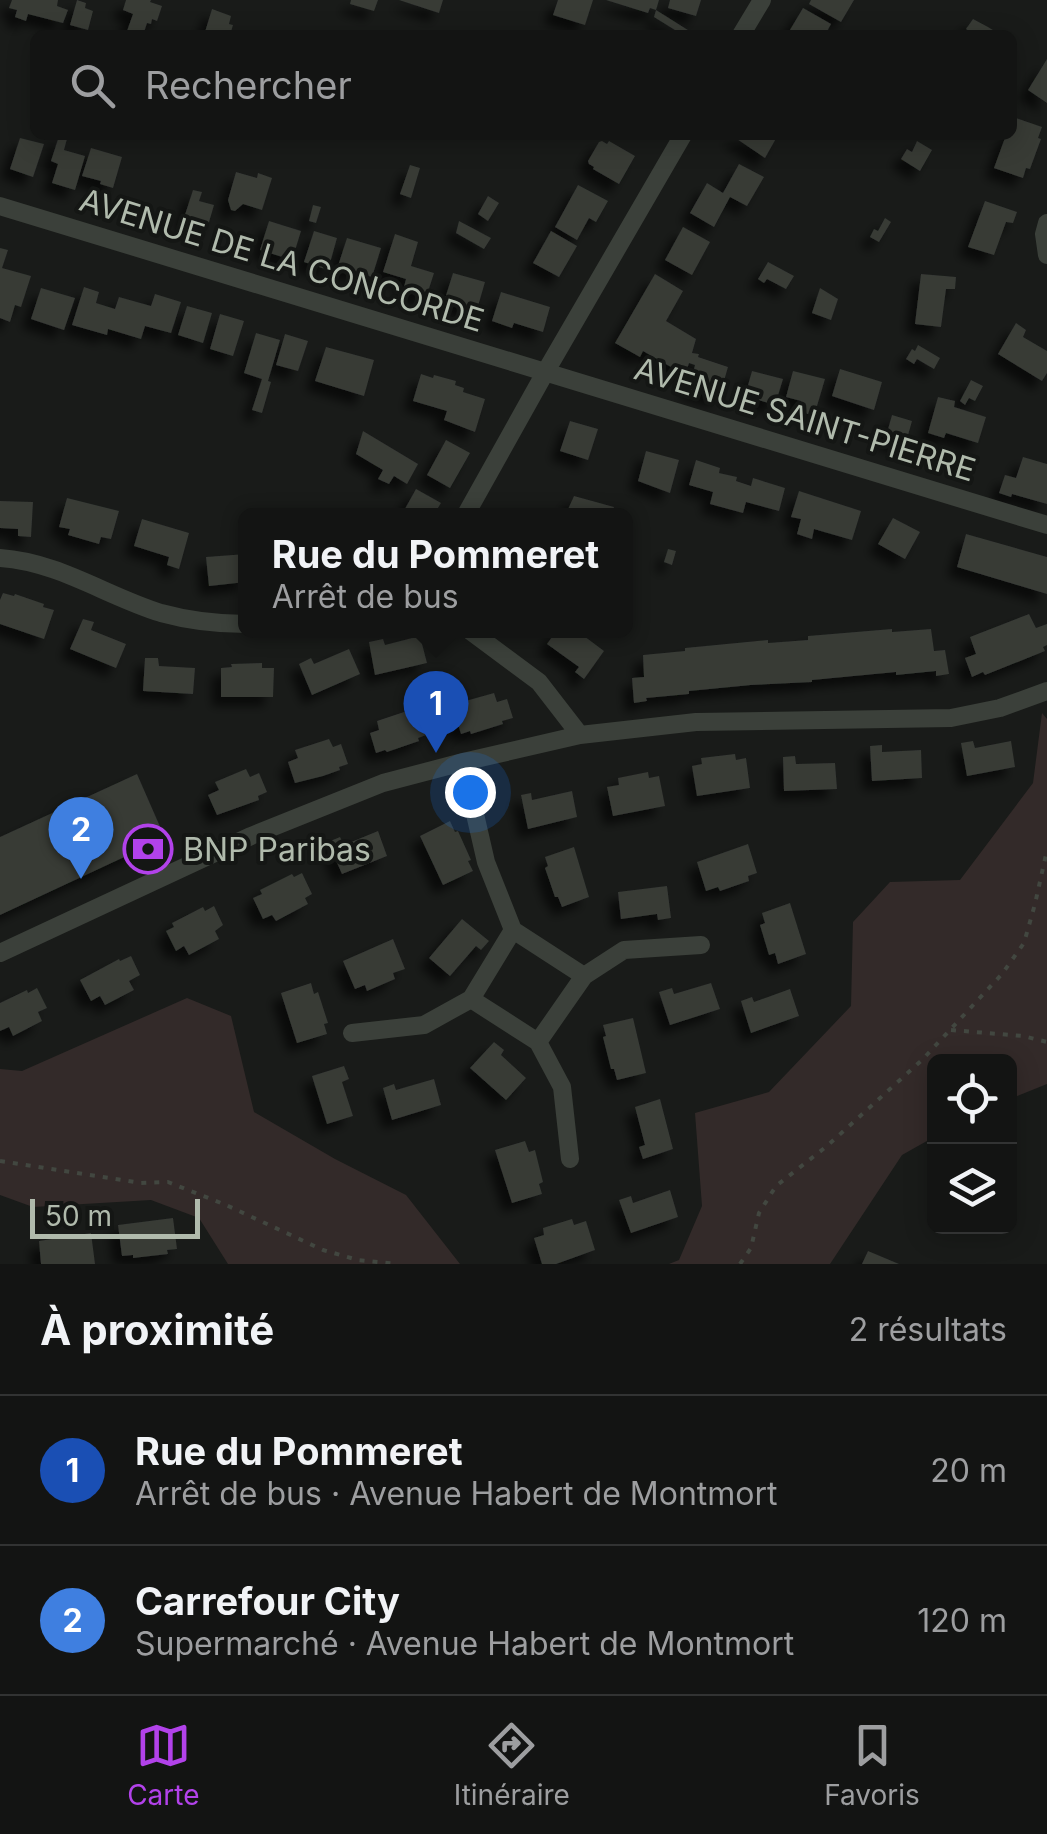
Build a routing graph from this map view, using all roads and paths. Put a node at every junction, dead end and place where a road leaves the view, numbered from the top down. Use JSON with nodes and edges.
{"nodes":[{"id":1,"x":762,"y":0,"type":"edge"},
{"id":2,"x":744,"y":30,"type":"edge"},
{"id":3,"x":680,"y":140,"type":"edge"},
{"id":4,"x":0,"y":206,"type":"edge"},
{"id":5,"x":1047,"y":223,"type":"edge"},
{"id":6,"x":1047,"y":255,"type":"edge"},
{"id":7,"x":546,"y":372,"type":"junction"},
{"id":8,"x":470,"y":508,"type":"edge"},
{"id":9,"x":1047,"y":525,"type":"edge"},
{"id":10,"x":0,"y":558,"type":"edge"},
{"id":11,"x":238,"y":624,"type":"edge"},
{"id":12,"x":480,"y":638,"type":"edge"},
{"id":13,"x":1047,"y":691,"type":"edge"},
{"id":14,"x":580,"y":735,"type":"junction"},
{"id":15,"x":463,"y":762,"type":"junction"},
{"id":16,"x":1047,"y":850,"type":"edge"},
{"id":17,"x":513,"y":930,"type":"junction"},
{"id":18,"x":702,"y":945,"type":"dead end"},
{"id":19,"x":0,"y":953,"type":"edge"},
{"id":20,"x":584,"y":976,"type":"junction"},
{"id":21,"x":472,"y":999,"type":"junction"},
{"id":22,"x":951,"y":1030,"type":"junction"},
{"id":23,"x":352,"y":1034,"type":"dead end"},
{"id":24,"x":538,"y":1042,"type":"junction"},
{"id":25,"x":1047,"y":1042,"type":"edge"},
{"id":26,"x":570,"y":1159,"type":"dead end"},
{"id":27,"x":0,"y":1161,"type":"edge"},
{"id":28,"x":398,"y":1264,"type":"edge"},
{"id":29,"x":740,"y":1264,"type":"edge"}],
"edges":[{"from":1,"to":2,"type":"street"},
{"from":3,"to":7,"type":"street"},
{"from":4,"to":7,"type":"street","name":"AVENUE DE LA CONCORDE"},
{"from":5,"to":6,"type":"street"},
{"from":7,"to":8,"type":"street"},
{"from":7,"to":9,"type":"street","name":"AVENUE SAINT-PIERRE"},
{"from":10,"to":11,"type":"street"},
{"from":12,"to":14,"type":"street"},
{"from":13,"to":14,"type":"street"},
{"from":14,"to":15,"type":"street"},
{"from":15,"to":17,"type":"street"},
{"from":15,"to":19,"type":"street"},
{"from":16,"to":22,"type":"path"},
{"from":17,"to":20,"type":"street"},
{"from":17,"to":21,"type":"street"},
{"from":18,"to":20,"type":"street"},
{"from":20,"to":24,"type":"street"},
{"from":21,"to":23,"type":"street"},
{"from":21,"to":24,"type":"street"},
{"from":22,"to":25,"type":"path"},
{"from":22,"to":29,"type":"path"},
{"from":24,"to":26,"type":"street"},
{"from":27,"to":28,"type":"path"}]}
